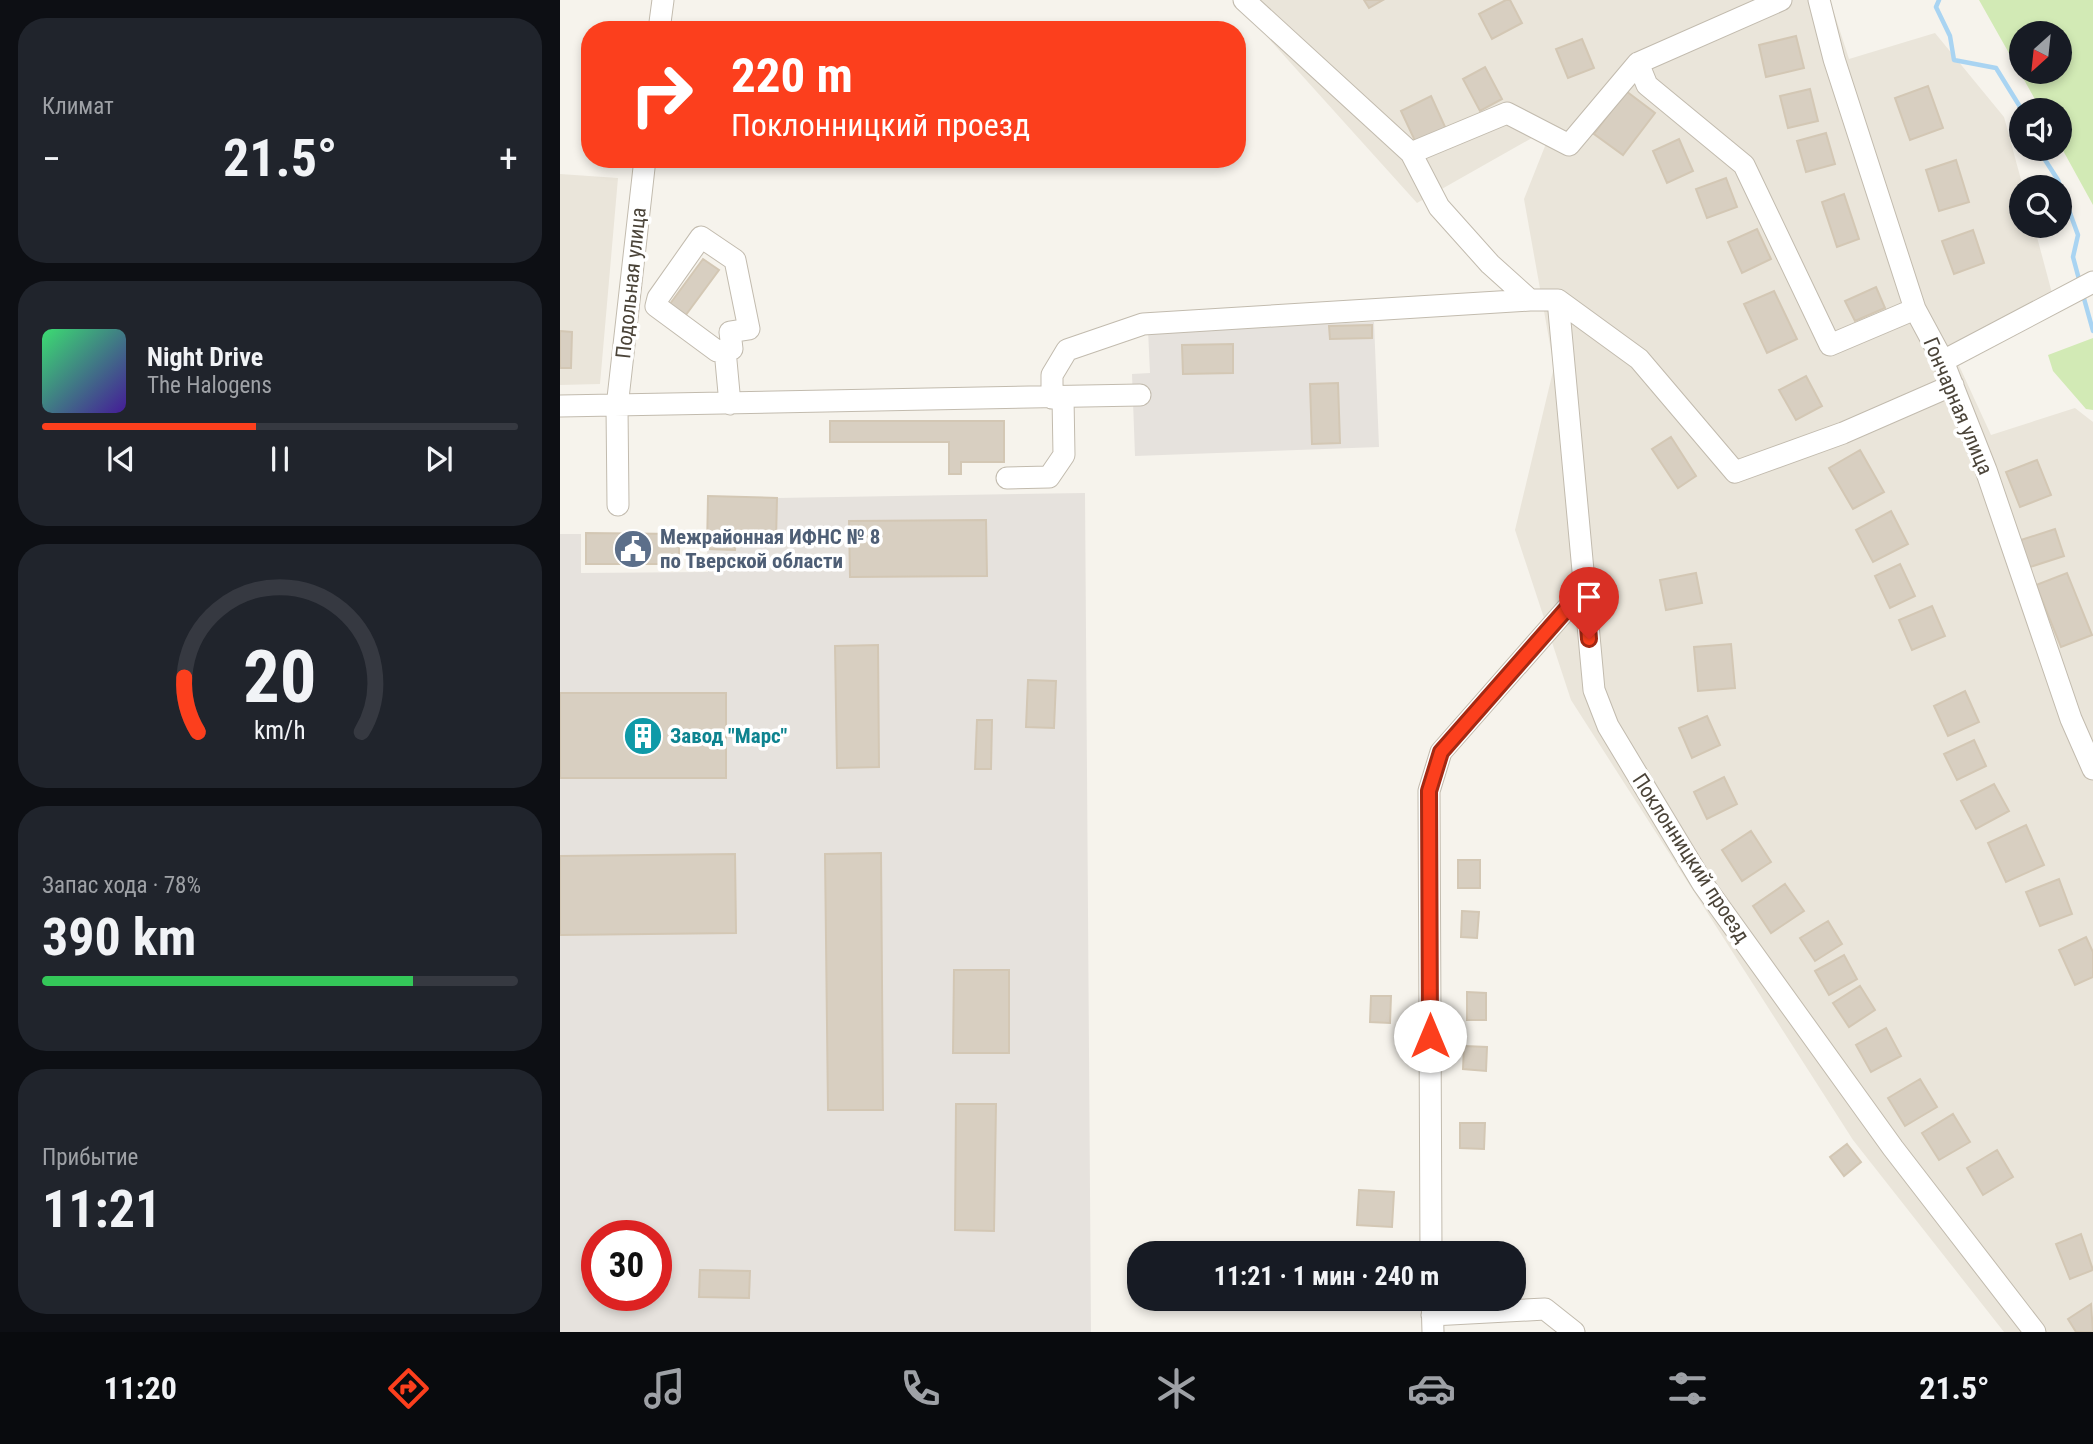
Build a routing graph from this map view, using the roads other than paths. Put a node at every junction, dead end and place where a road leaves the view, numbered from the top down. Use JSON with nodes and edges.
{"nodes":[{"id":1,"x":663,"y":0,"type":"edge"},
{"id":2,"x":1244,"y":0,"type":"edge"},
{"id":3,"x":1781,"y":0,"type":"edge"},
{"id":4,"x":1819,"y":0,"type":"edge"},
{"id":5,"x":660,"y":21,"type":"edge"},
{"id":6,"x":1638,"y":64,"type":"junction"},
{"id":7,"x":1411,"y":153,"type":"junction"},
{"id":8,"x":644,"y":168,"type":"edge"},
{"id":9,"x":2084,"y":286,"type":"edge"},
{"id":10,"x":630,"y":293,"type":"junction"},
{"id":11,"x":658,"y":298,"type":"junction"},
{"id":12,"x":1530,"y":300,"type":"junction"},
{"id":13,"x":1558,"y":300,"type":"junction"},
{"id":14,"x":1915,"y":309,"type":"junction"},
{"id":15,"x":725,"y":350,"type":"junction"},
{"id":16,"x":1943,"y":360,"type":"junction"},
{"id":17,"x":1953,"y":385,"type":"junction"},
{"id":18,"x":1140,"y":395,"type":"dead end"},
{"id":19,"x":1057,"y":397,"type":"junction"},
{"id":20,"x":730,"y":404,"type":"junction"},
{"id":21,"x":560,"y":406,"type":"edge"},
{"id":22,"x":617,"y":407,"type":"junction"},
{"id":23,"x":1007,"y":478,"type":"dead end"},
{"id":24,"x":618,"y":505,"type":"dead end"},
{"id":25,"x":1585,"y":588,"type":"junction"},
{"id":26,"x":2093,"y":769,"type":"edge"},
{"id":27,"x":1431,"y":1241,"type":"edge"},
{"id":28,"x":1432,"y":1315,"type":"edge"},
{"id":29,"x":1574,"y":1332,"type":"edge"},
{"id":30,"x":2035,"y":1332,"type":"edge"}],
"edges":[{"from":1,"to":5,"type":"street"},
{"from":2,"to":7,"type":"street"},
{"from":3,"to":6,"type":"street"},
{"from":4,"to":14,"type":"street","name":"Гончарная улица"},
{"from":6,"to":7,"type":"street"},
{"from":6,"to":14,"type":"street"},
{"from":7,"to":12,"type":"street"},
{"from":8,"to":10,"type":"street","name":"Подольная улица"},
{"from":9,"to":16,"type":"street"},
{"from":10,"to":11,"type":"street"},
{"from":10,"to":22,"type":"street","name":"Подольная улица"},
{"from":11,"to":15,"type":"street"},
{"from":11,"to":15,"type":"street"},
{"from":12,"to":13,"type":"street"},
{"from":12,"to":19,"type":"street"},
{"from":13,"to":17,"type":"street"},
{"from":13,"to":25,"type":"street","name":"Поклонницкий проезд"},
{"from":14,"to":16,"type":"street","name":"Гончарная улица"},
{"from":15,"to":20,"type":"street"},
{"from":16,"to":17,"type":"street","name":"Гончарная улица"},
{"from":17,"to":26,"type":"street","name":"Гончарная улица"},
{"from":18,"to":19,"type":"street"},
{"from":19,"to":20,"type":"street"},
{"from":19,"to":23,"type":"street"},
{"from":20,"to":22,"type":"street"},
{"from":21,"to":22,"type":"street"},
{"from":22,"to":24,"type":"street","name":"Подольная улица"},
{"from":25,"to":27,"type":"street"},
{"from":25,"to":30,"type":"street","name":"Поклонницкий проезд"},
{"from":28,"to":29,"type":"street"}]}
